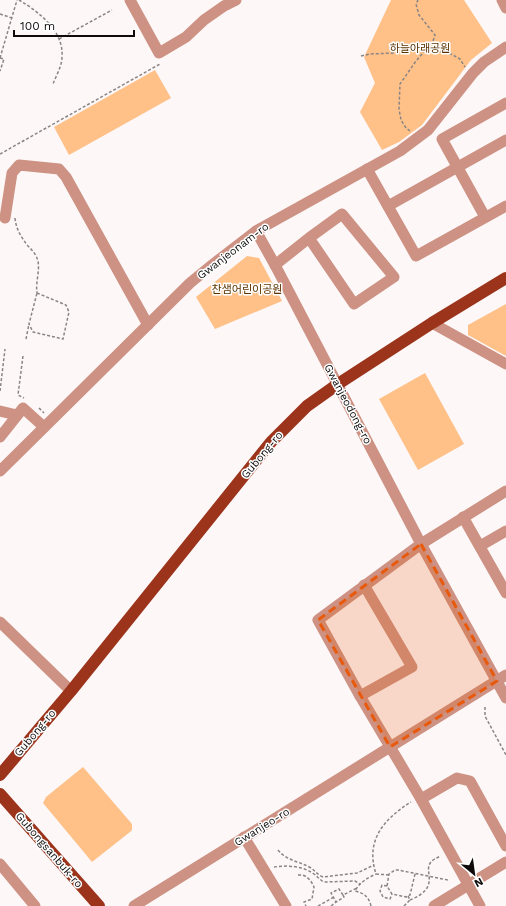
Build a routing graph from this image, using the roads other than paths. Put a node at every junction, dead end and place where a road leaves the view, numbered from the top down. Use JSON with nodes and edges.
{"nodes":[{"id":1,"x":130,"y":0,"type":"edge"},
{"id":2,"x":236,"y":0,"type":"edge"},
{"id":3,"x":502,"y":0,"type":"edge"},
{"id":4,"x":506,"y":7,"type":"edge"},
{"id":5,"x":506,"y":47,"type":"edge"},
{"id":6,"x":506,"y":103,"type":"edge"},
{"id":7,"x":506,"y":140,"type":"edge"},
{"id":8,"x":458,"y":167,"type":"junction"},
{"id":9,"x":367,"y":169,"type":"junction"},
{"id":10,"x":388,"y":206,"type":"junction"},
{"id":11,"x":506,"y":206,"type":"edge"},
{"id":12,"x":10,"y":214,"type":"road end"},
{"id":13,"x":485,"y":217,"type":"junction"},
{"id":14,"x":256,"y":231,"type":"junction"},
{"id":15,"x":308,"y":238,"type":"junction"},
{"id":16,"x":275,"y":265,"type":"junction"},
{"id":17,"x":506,"y":278,"type":"edge"},
{"id":18,"x":432,"y":323,"type":"junction"},
{"id":19,"x":148,"y":326,"type":"junction"},
{"id":20,"x":506,"y":364,"type":"edge"},
{"id":21,"x":338,"y":384,"type":"junction"},
{"id":22,"x":0,"y":411,"type":"edge"},
{"id":23,"x":17,"y":415,"type":"junction"},
{"id":24,"x":44,"y":428,"type":"junction"},
{"id":25,"x":0,"y":438,"type":"edge"},
{"id":26,"x":0,"y":471,"type":"edge"},
{"id":27,"x":506,"y":491,"type":"edge"},
{"id":28,"x":463,"y":517,"type":"junction"},
{"id":29,"x":506,"y":531,"type":"edge"},
{"id":30,"x":421,"y":544,"type":"junction"},
{"id":31,"x":480,"y":546,"type":"junction"},
{"id":32,"x":364,"y":585,"type":"junction"},
{"id":33,"x":506,"y":593,"type":"edge"},
{"id":34,"x":0,"y":622,"type":"edge"},
{"id":35,"x":501,"y":678,"type":"edge"},
{"id":36,"x":71,"y":691,"type":"junction"},
{"id":37,"x":360,"y":696,"type":"junction"},
{"id":38,"x":506,"y":698,"type":"edge"},
{"id":39,"x":390,"y":747,"type":"junction"},
{"id":40,"x":0,"y":776,"type":"edge"},
{"id":41,"x":0,"y":794,"type":"edge"},
{"id":42,"x":416,"y":800,"type":"junction"},
{"id":43,"x":244,"y":837,"type":"junction"},
{"id":44,"x":506,"y":846,"type":"edge"},
{"id":45,"x":506,"y":862,"type":"edge"},
{"id":46,"x":0,"y":864,"type":"edge"},
{"id":47,"x":469,"y":886,"type":"junction"},
{"id":48,"x":35,"y":906,"type":"edge"},
{"id":49,"x":99,"y":906,"type":"edge"},
{"id":50,"x":134,"y":906,"type":"edge"},
{"id":51,"x":286,"y":906,"type":"edge"},
{"id":52,"x":434,"y":906,"type":"edge"},
{"id":53,"x":480,"y":906,"type":"edge"}],
"edges":[{"from":1,"to":2,"type":"street"},
{"from":3,"to":4,"type":"street"},
{"from":5,"to":9,"type":"street","name":"Gwanjeonam-ro"},
{"from":6,"to":8,"type":"street"},
{"from":7,"to":8,"type":"street"},
{"from":8,"to":10,"type":"street"},
{"from":8,"to":13,"type":"street"},
{"from":9,"to":10,"type":"street"},
{"from":9,"to":14,"type":"street","name":"Gwanjeonam-ro"},
{"from":10,"to":13,"type":"street"},
{"from":11,"to":13,"type":"street"},
{"from":12,"to":19,"type":"street"},
{"from":14,"to":16,"type":"street","name":"Gwanjeodong-ro"},
{"from":14,"to":19,"type":"street","name":"Gwanjeonam-ro"},
{"from":15,"to":15,"type":"street"},
{"from":15,"to":16,"type":"street"},
{"from":16,"to":21,"type":"street","name":"Gwanjeodong-ro"},
{"from":17,"to":18,"type":"main road","name":"Gubong-ro"},
{"from":18,"to":20,"type":"street"},
{"from":18,"to":21,"type":"main road","name":"Gubong-ro"},
{"from":19,"to":24,"type":"street","name":"Gwanjeonam-ro"},
{"from":21,"to":30,"type":"street","name":"Gwanjeodong-ro"},
{"from":21,"to":36,"type":"main road","name":"Gubong-ro"},
{"from":22,"to":23,"type":"street"},
{"from":23,"to":24,"type":"street"},
{"from":23,"to":25,"type":"street"},
{"from":24,"to":26,"type":"street","name":"Gwanjeonam-ro"},
{"from":27,"to":28,"type":"street"},
{"from":28,"to":30,"type":"street"},
{"from":28,"to":31,"type":"street"},
{"from":29,"to":31,"type":"street"},
{"from":30,"to":32,"type":"street"},
{"from":30,"to":35,"type":"street","name":"Gwanjeodong-ro"},
{"from":31,"to":33,"type":"street"},
{"from":32,"to":37,"type":"street"},
{"from":32,"to":37,"type":"street"},
{"from":34,"to":36,"type":"street"},
{"from":35,"to":38,"type":"street","name":"Gwanjeodong-ro"},
{"from":35,"to":39,"type":"street","name":"Gwanjeo-ro"},
{"from":36,"to":40,"type":"main road","name":"Gubong-ro"},
{"from":37,"to":39,"type":"street"},
{"from":39,"to":42,"type":"street"},
{"from":39,"to":43,"type":"street","name":"Gwanjeo-ro"},
{"from":41,"to":49,"type":"main road","name":"Gubongsanbuk-ro"},
{"from":42,"to":44,"type":"street"},
{"from":42,"to":47,"type":"street"},
{"from":43,"to":50,"type":"street","name":"Gwanjeo-ro"},
{"from":43,"to":51,"type":"street"},
{"from":45,"to":47,"type":"street"},
{"from":46,"to":48,"type":"street"},
{"from":47,"to":52,"type":"street"},
{"from":47,"to":53,"type":"street"}]}
